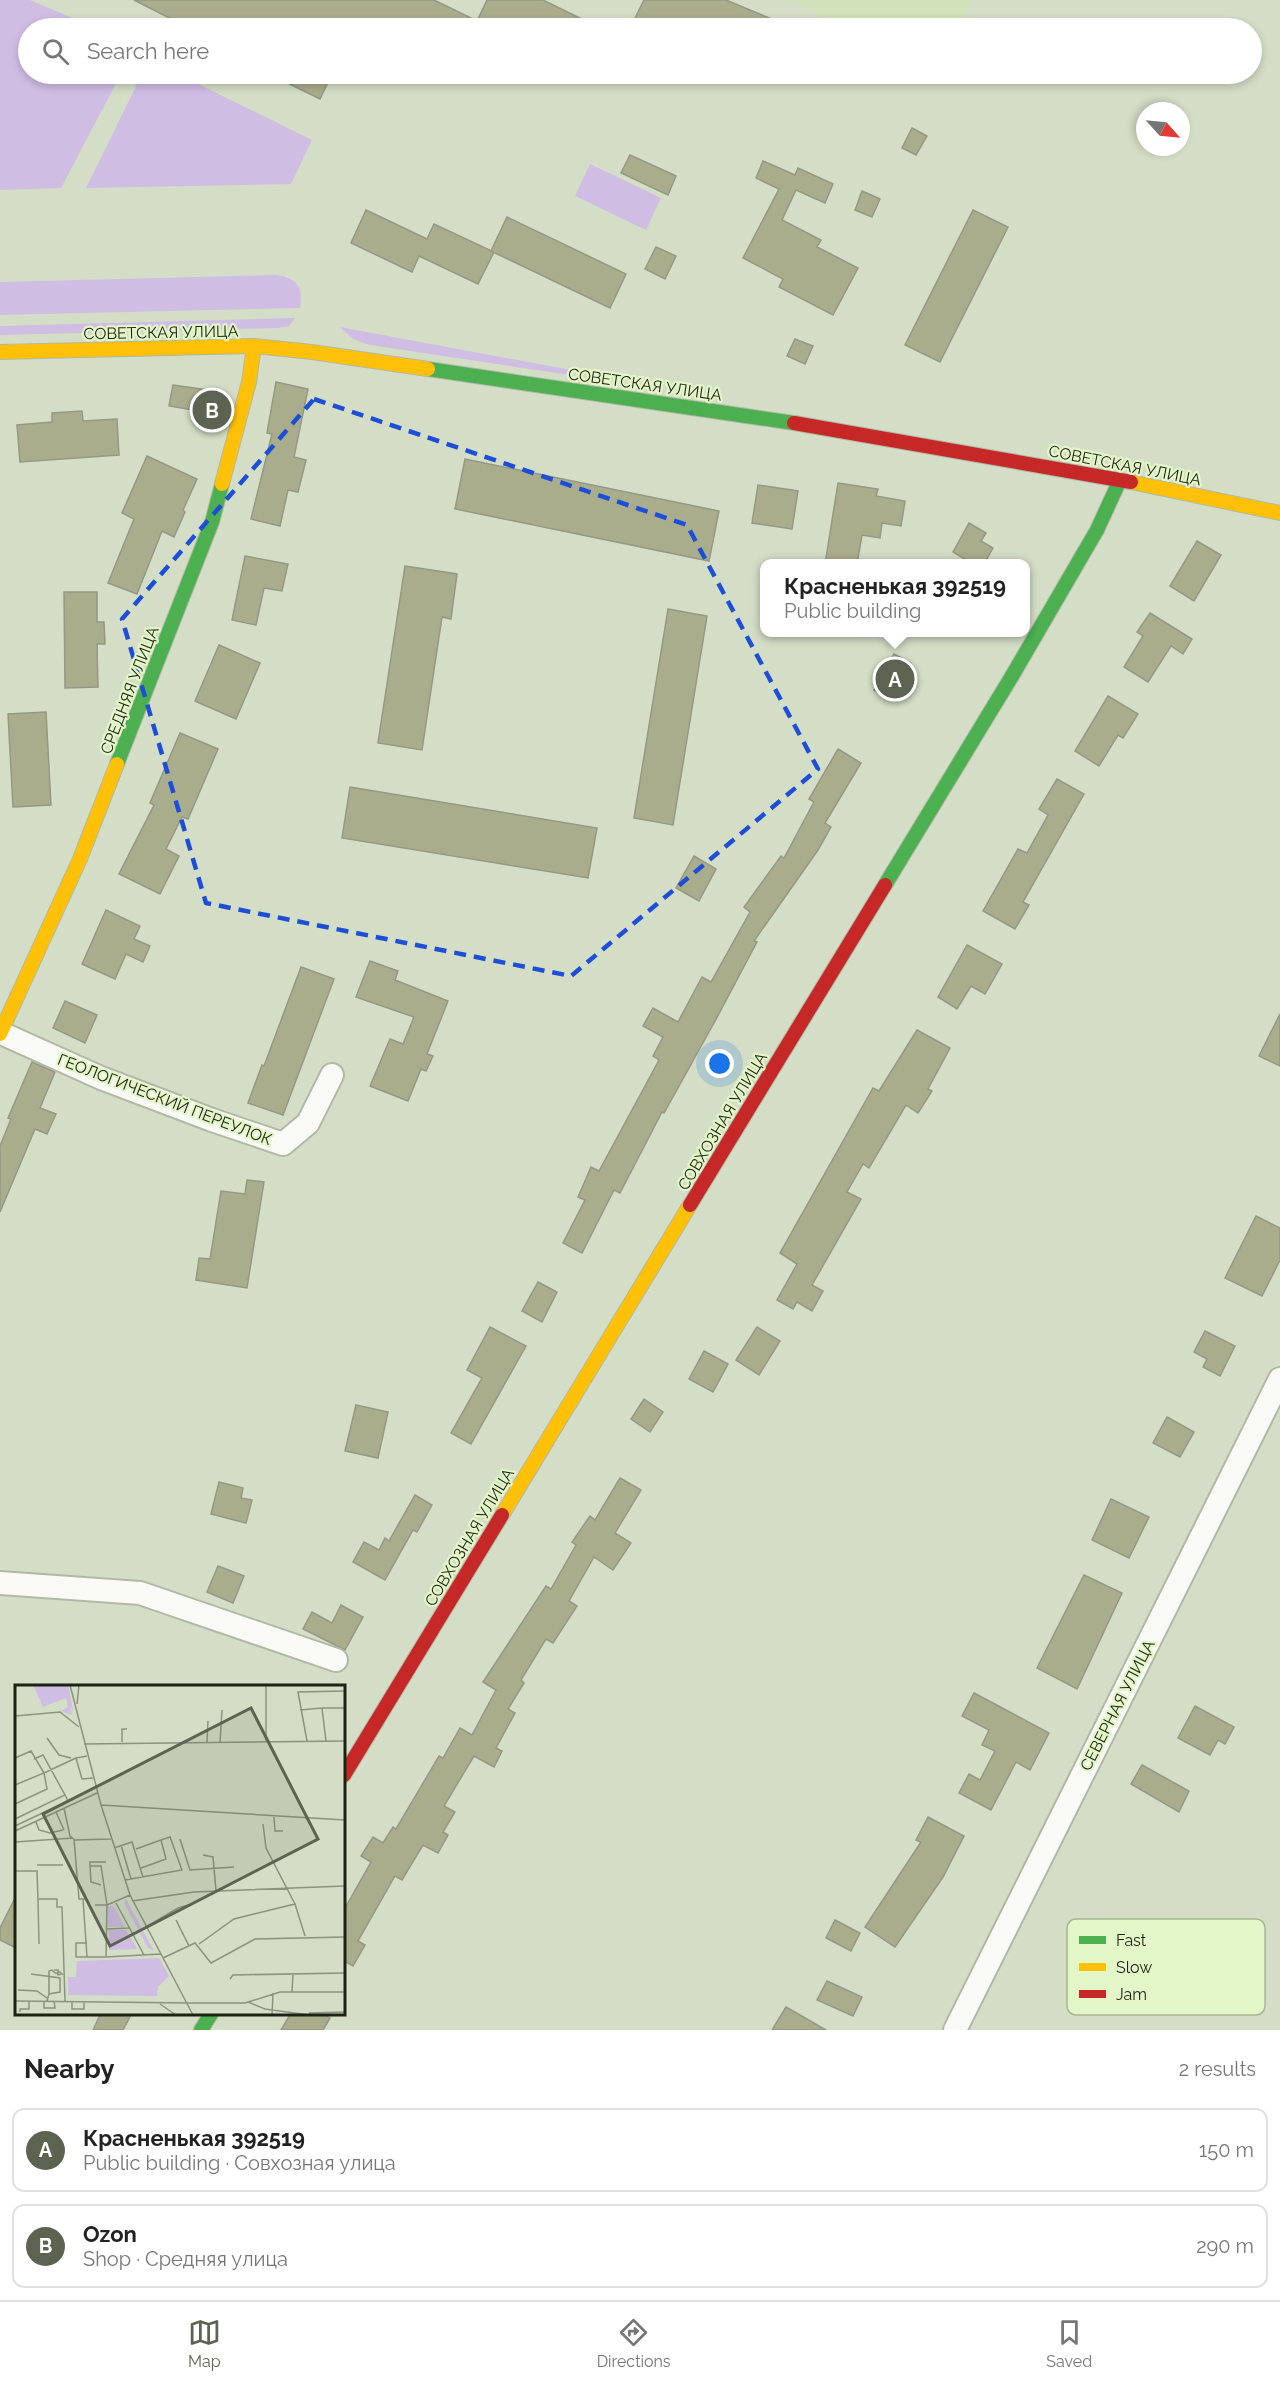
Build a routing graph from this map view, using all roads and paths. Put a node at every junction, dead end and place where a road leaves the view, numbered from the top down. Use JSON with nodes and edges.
{"nodes":[{"id":1,"x":254,"y":346,"type":"junction"},
{"id":2,"x":0,"y":352,"type":"edge"},
{"id":3,"x":1120,"y":480,"type":"junction"},
{"id":4,"x":1280,"y":513,"type":"edge"},
{"id":5,"x":0,"y":1033,"type":"edge"},
{"id":6,"x":332,"y":1075,"type":"dead end"},
{"id":7,"x":1280,"y":1379,"type":"edge"},
{"id":8,"x":0,"y":1583,"type":"edge"},
{"id":9,"x":336,"y":1660,"type":"dead end"},
{"id":10,"x":345,"y":1773,"type":"edge"},
{"id":11,"x":210,"y":2015,"type":"edge"},
{"id":12,"x":201,"y":2030,"type":"edge"},
{"id":13,"x":955,"y":2030,"type":"edge"}],
"edges":[{"from":1,"to":2,"type":"street","name":"СОВЕТСКАЯ УЛИЦА"},
{"from":1,"to":3,"type":"street","name":"СОВЕТСКАЯ УЛИЦА"},
{"from":1,"to":5,"type":"street","name":"СРЕДНЯЯ УЛИЦА"},
{"from":3,"to":4,"type":"street","name":"СОВЕТСКАЯ УЛИЦА"},
{"from":3,"to":10,"type":"street","name":"СОВХОЗНАЯ УЛИЦА"},
{"from":5,"to":6,"type":"street","name":"ГЕОЛОГИЧЕСКИЙ ПЕРЕУЛОК"},
{"from":7,"to":13,"type":"street","name":"СЕВЕРНАЯ УЛИЦА"},
{"from":8,"to":9,"type":"street"},
{"from":11,"to":12,"type":"street"}]}
